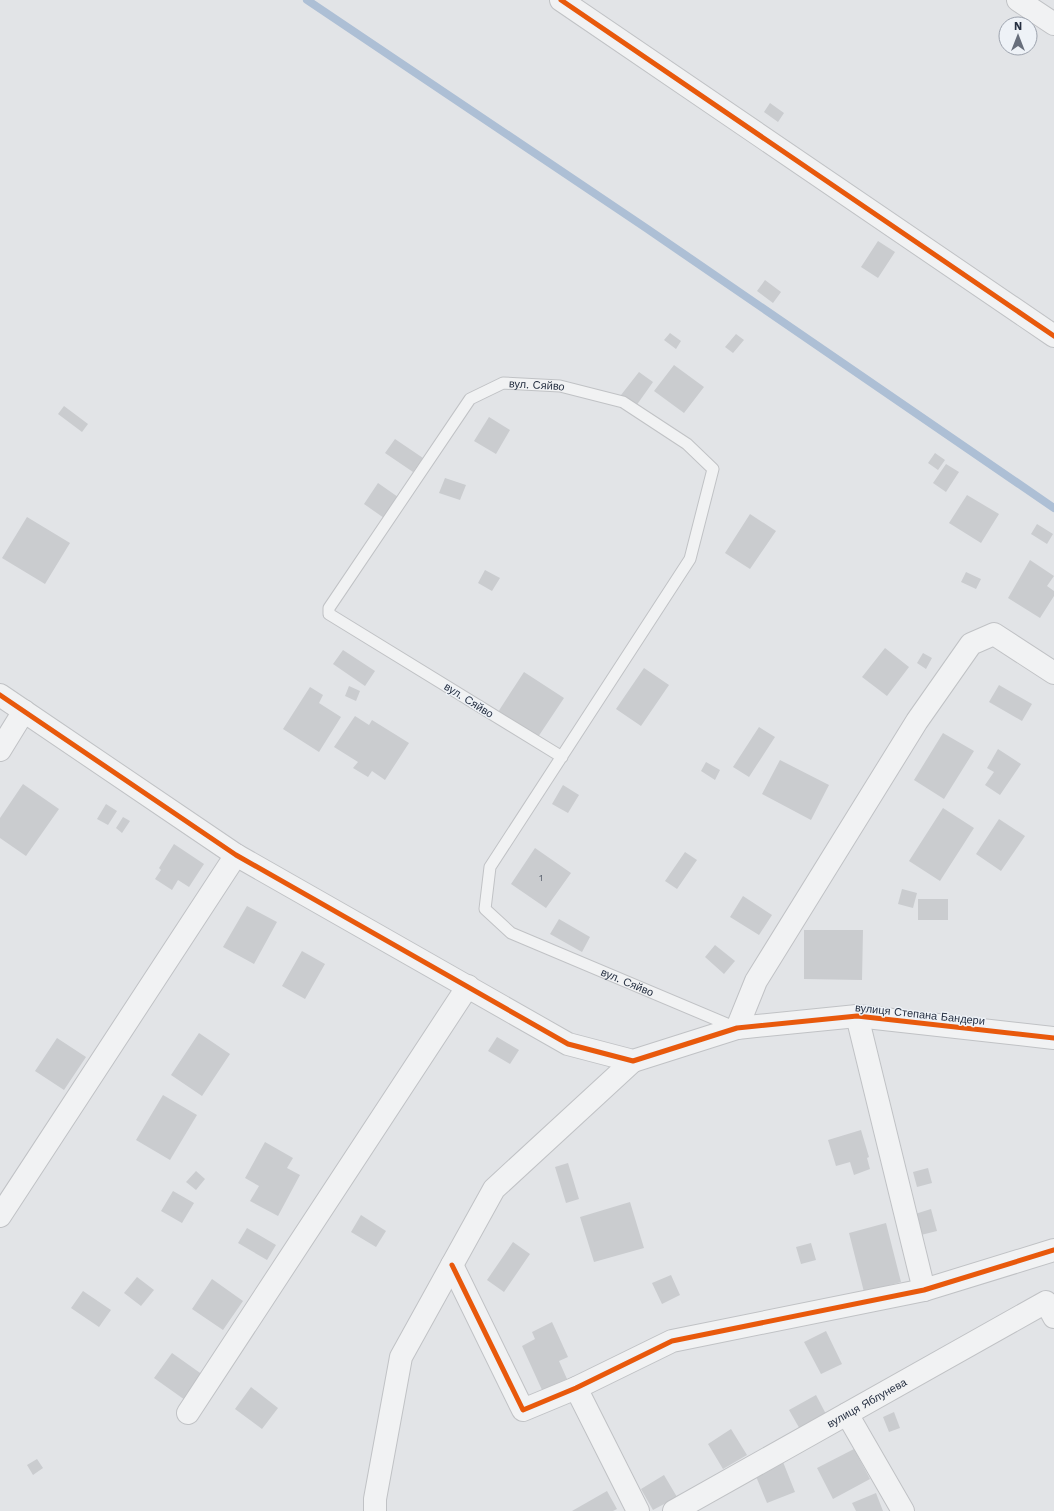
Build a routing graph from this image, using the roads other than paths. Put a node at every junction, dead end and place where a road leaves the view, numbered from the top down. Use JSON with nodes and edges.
{"nodes":[{"id":1,"x":561,"y":0,"type":"edge"},
{"id":2,"x":1018,"y":0,"type":"edge"},
{"id":3,"x":1054,"y":24,"type":"edge"},
{"id":4,"x":1054,"y":336,"type":"edge"},
{"id":5,"x":1054,"y":673,"type":"edge"},
{"id":6,"x":0,"y":695,"type":"edge"},
{"id":7,"x":24,"y":711,"type":"junction"},
{"id":8,"x":0,"y":750,"type":"edge"},
{"id":9,"x":562,"y":757,"type":"junction"},
{"id":10,"x":236,"y":855,"type":"junction"},
{"id":11,"x":468,"y":986,"type":"junction"},
{"id":12,"x":857,"y":1016,"type":"junction"},
{"id":13,"x":737,"y":1028,"type":"junction"},
{"id":14,"x":1054,"y":1038,"type":"edge"},
{"id":15,"x":633,"y":1061,"type":"junction"},
{"id":16,"x":0,"y":1216,"type":"edge"},
{"id":17,"x":1054,"y":1250,"type":"edge"},
{"id":18,"x":452,"y":1265,"type":"junction"},
{"id":19,"x":924,"y":1290,"type":"junction"},
{"id":20,"x":1051,"y":1305,"type":"edge"},
{"id":21,"x":576,"y":1388,"type":"junction"},
{"id":22,"x":188,"y":1413,"type":"dead end"},
{"id":23,"x":847,"y":1414,"type":"junction"},
{"id":24,"x":375,"y":1511,"type":"edge"},
{"id":25,"x":638,"y":1511,"type":"edge"},
{"id":26,"x":674,"y":1511,"type":"edge"},
{"id":27,"x":903,"y":1511,"type":"edge"}],
"edges":[{"from":1,"to":4,"type":"street"},
{"from":2,"to":3,"type":"street"},
{"from":5,"to":13,"type":"street"},
{"from":6,"to":7,"type":"street"},
{"from":7,"to":8,"type":"street"},
{"from":7,"to":10,"type":"street"},
{"from":9,"to":9,"type":"lane","name":"вул. Сяйво"},
{"from":9,"to":13,"type":"lane","name":"вул. Сяйво"},
{"from":10,"to":11,"type":"street"},
{"from":10,"to":16,"type":"street"},
{"from":11,"to":15,"type":"street"},
{"from":11,"to":22,"type":"street"},
{"from":12,"to":13,"type":"street","name":"вулиця Степана Бандери"},
{"from":12,"to":14,"type":"street","name":"вулиця Степана Бандери"},
{"from":12,"to":19,"type":"street"},
{"from":13,"to":15,"type":"street","name":"вулиця Степана Бандери"},
{"from":15,"to":18,"type":"street"},
{"from":17,"to":19,"type":"street"},
{"from":18,"to":21,"type":"street"},
{"from":18,"to":24,"type":"street"},
{"from":19,"to":21,"type":"street"},
{"from":20,"to":23,"type":"street","name":"вулиця Яблунева"},
{"from":21,"to":25,"type":"street"},
{"from":23,"to":26,"type":"street","name":"вулиця Яблунева"},
{"from":23,"to":27,"type":"street"}]}
